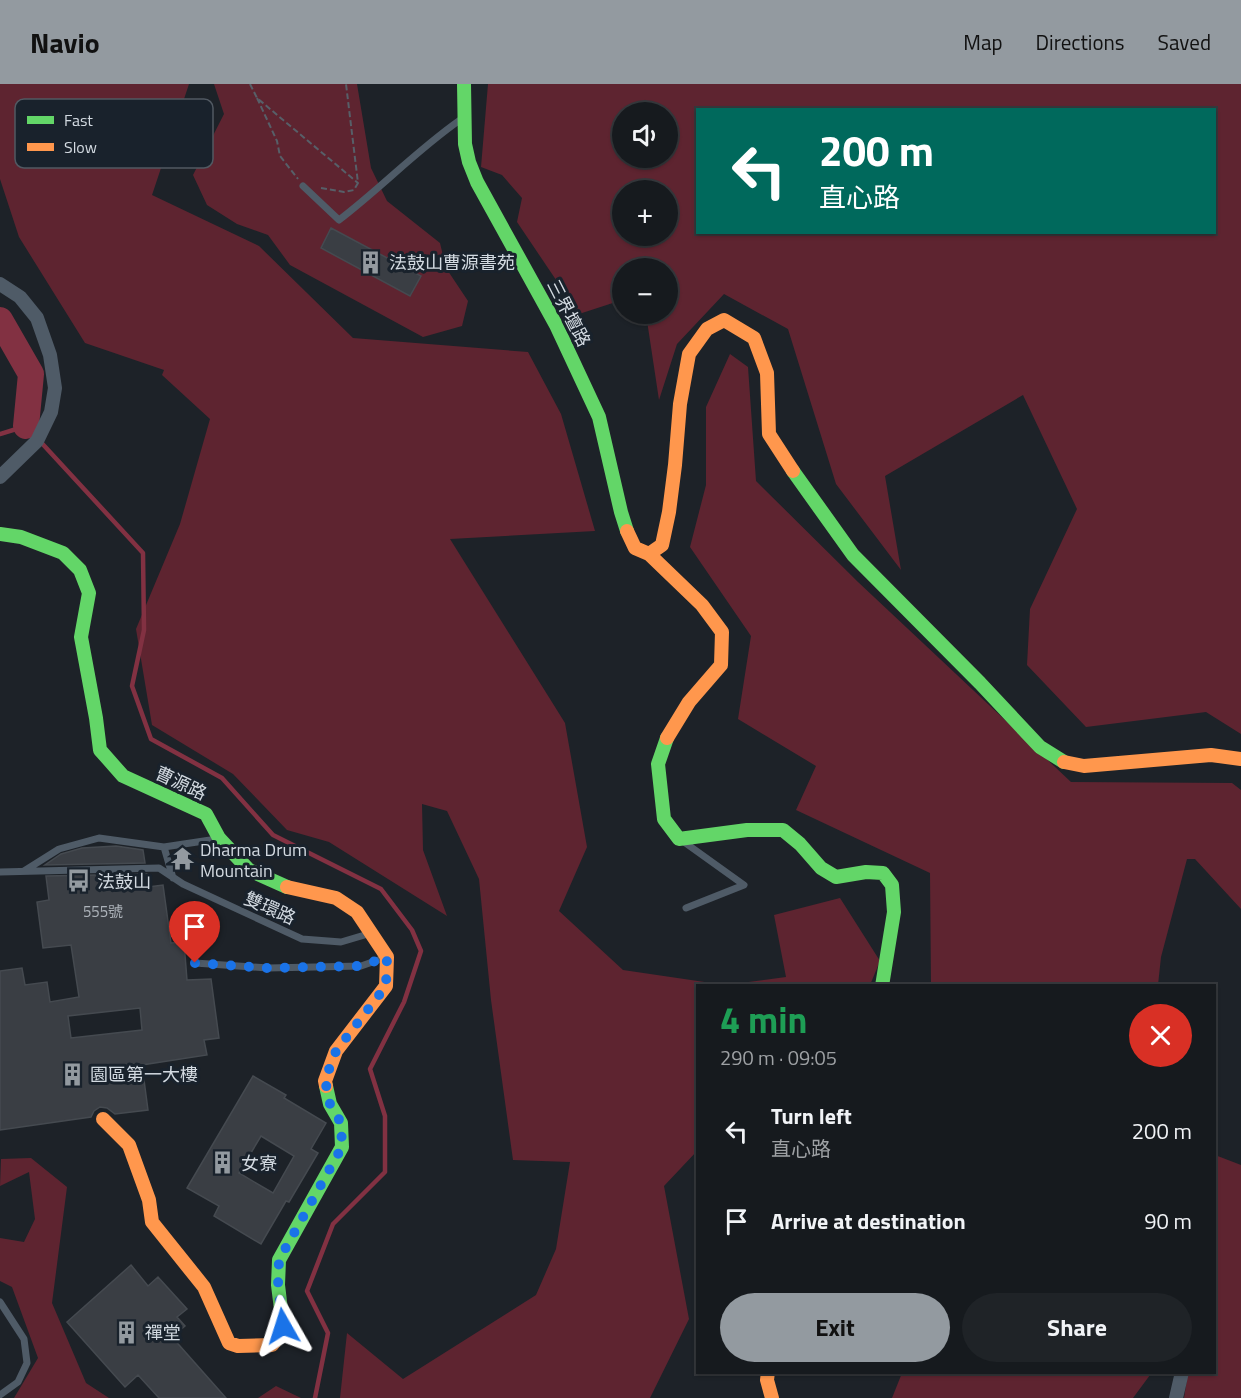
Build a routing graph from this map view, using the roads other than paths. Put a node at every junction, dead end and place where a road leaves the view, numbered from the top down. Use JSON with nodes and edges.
{"nodes":[{"id":1,"x":464,"y":84,"type":"edge"},
{"id":2,"x":465,"y":117,"type":"junction"},
{"id":3,"x":303,"y":186,"type":"road end"},
{"id":4,"x":0,"y":285,"type":"edge"},
{"id":5,"x":0,"y":477,"type":"edge"},
{"id":6,"x":0,"y":534,"type":"edge"},
{"id":7,"x":649,"y":554,"type":"junction"},
{"id":8,"x":1241,"y":759,"type":"edge"},
{"id":9,"x":219,"y":838,"type":"junction"},
{"id":10,"x":680,"y":839,"type":"junction"},
{"id":11,"x":164,"y":847,"type":"junction"},
{"id":12,"x":0,"y":872,"type":"edge"},
{"id":13,"x":22,"y":872,"type":"junction"},
{"id":14,"x":173,"y":878,"type":"junction"},
{"id":15,"x":686,"y":908,"type":"dead end"},
{"id":16,"x":370,"y":933,"type":"junction"},
{"id":17,"x":387,"y":957,"type":"junction"},
{"id":18,"x":195,"y":963,"type":"dead end"},
{"id":19,"x":882,"y":984,"type":"edge"},
{"id":20,"x":103,"y":1119,"type":"dead end"},
{"id":21,"x":0,"y":1302,"type":"edge"},
{"id":22,"x":768,"y":1374,"type":"edge"},
{"id":23,"x":1182,"y":1374,"type":"edge"},
{"id":24,"x":0,"y":1395,"type":"edge"},
{"id":25,"x":771,"y":1398,"type":"edge"},
{"id":26,"x":1176,"y":1398,"type":"edge"}],
"edges":[{"from":1,"to":2,"type":"street","name":"三界壇路"},
{"from":2,"to":3,"type":"lane"},
{"from":2,"to":7,"type":"street","name":"三界壇路"},
{"from":4,"to":5,"type":"street"},
{"from":6,"to":9,"type":"street","name":"曹源路"},
{"from":7,"to":8,"type":"street"},
{"from":7,"to":10,"type":"street","name":"三界壇路"},
{"from":9,"to":11,"type":"lane"},
{"from":9,"to":16,"type":"street","name":"曹源路"},
{"from":10,"to":15,"type":"lane"},
{"from":10,"to":19,"type":"street"},
{"from":11,"to":13,"type":"lane"},
{"from":11,"to":14,"type":"lane"},
{"from":12,"to":13,"type":"lane","name":"雙環路"},
{"from":13,"to":14,"type":"lane","name":"雙環路"},
{"from":14,"to":16,"type":"lane","name":"雙環路"},
{"from":16,"to":17,"type":"street","name":"曹源路"},
{"from":17,"to":18,"type":"lane"},
{"from":17,"to":20,"type":"street"},
{"from":21,"to":24,"type":"lane"},
{"from":22,"to":25,"type":"street"},
{"from":23,"to":26,"type":"street"}]}
